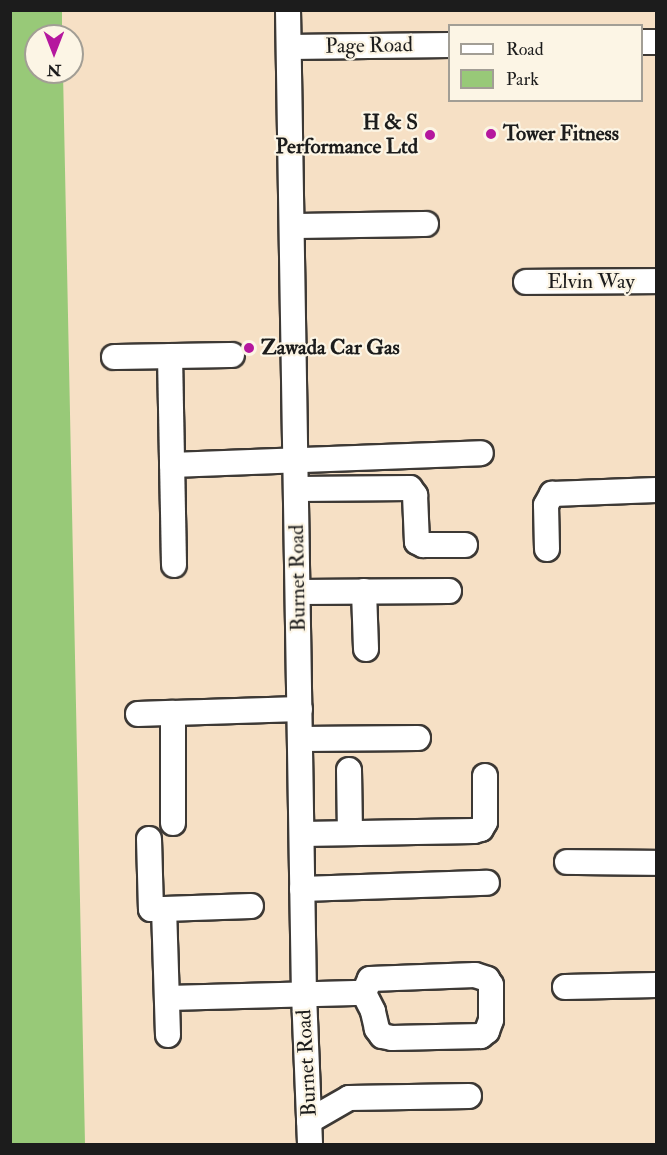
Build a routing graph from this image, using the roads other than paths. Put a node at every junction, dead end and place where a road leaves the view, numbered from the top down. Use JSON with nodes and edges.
{"nodes":[{"id":1,"x":288,"y":10,"type":"edge"},
{"id":2,"x":448,"y":45,"type":"edge"},
{"id":3,"x":289,"y":47,"type":"junction"},
{"id":4,"x":426,"y":224,"type":"dead end"},
{"id":5,"x":293,"y":226,"type":"junction"},
{"id":6,"x":657,"y":281,"type":"edge"},
{"id":7,"x":526,"y":282,"type":"dead end"},
{"id":8,"x":232,"y":355,"type":"dead end"},
{"id":9,"x":170,"y":356,"type":"junction"},
{"id":10,"x":114,"y":357,"type":"dead end"},
{"id":11,"x":481,"y":453,"type":"dead end"},
{"id":12,"x":297,"y":461,"type":"junction"},
{"id":13,"x":172,"y":465,"type":"junction"},
{"id":14,"x":297,"y":489,"type":"junction"},
{"id":15,"x":657,"y":490,"type":"edge"},
{"id":16,"x":465,"y":545,"type":"dead end"},
{"id":17,"x":547,"y":549,"type":"dead end"},
{"id":18,"x":174,"y":565,"type":"dead end"},
{"id":19,"x":364,"y":591,"type":"junction"},
{"id":20,"x":450,"y":591,"type":"dead end"},
{"id":21,"x":299,"y":592,"type":"junction"},
{"id":22,"x":366,"y":649,"type":"dead end"},
{"id":23,"x":300,"y":709,"type":"junction"},
{"id":24,"x":173,"y":713,"type":"junction"},
{"id":25,"x":138,"y":714,"type":"dead end"},
{"id":26,"x":418,"y":738,"type":"dead end"},
{"id":27,"x":301,"y":739,"type":"junction"},
{"id":28,"x":349,"y":770,"type":"dead end"},
{"id":29,"x":485,"y":776,"type":"dead end"},
{"id":30,"x":173,"y":823,"type":"dead end"},
{"id":31,"x":350,"y":833,"type":"junction"},
{"id":32,"x":302,"y":834,"type":"junction"},
{"id":33,"x":149,"y":839,"type":"dead end"},
{"id":34,"x":567,"y":862,"type":"dead end"},
{"id":35,"x":657,"y":862,"type":"edge"},
{"id":36,"x":487,"y":883,"type":"dead end"},
{"id":37,"x":302,"y":889,"type":"junction"},
{"id":38,"x":251,"y":906,"type":"dead end"},
{"id":39,"x":164,"y":909,"type":"junction"},
{"id":40,"x":657,"y":985,"type":"edge"},
{"id":41,"x":565,"y":987,"type":"dead end"},
{"id":42,"x":364,"y":993,"type":"junction"},
{"id":43,"x":304,"y":994,"type":"junction"},
{"id":44,"x":168,"y":998,"type":"junction"},
{"id":45,"x":168,"y":1035,"type":"dead end"},
{"id":46,"x":469,"y":1096,"type":"dead end"},
{"id":47,"x":309,"y":1121,"type":"junction"},
{"id":48,"x":310,"y":1144,"type":"edge"}],
"edges":[{"from":1,"to":3,"type":"street","name":"Burnet Road"},
{"from":2,"to":3,"type":"street","name":"Page Road"},
{"from":3,"to":5,"type":"street","name":"Burnet Road"},
{"from":4,"to":5,"type":"street"},
{"from":5,"to":12,"type":"street","name":"Burnet Road"},
{"from":6,"to":7,"type":"street","name":"Elvin Way"},
{"from":8,"to":9,"type":"street"},
{"from":9,"to":10,"type":"street"},
{"from":9,"to":13,"type":"street"},
{"from":11,"to":12,"type":"street"},
{"from":12,"to":13,"type":"street"},
{"from":12,"to":14,"type":"street","name":"Burnet Road"},
{"from":13,"to":18,"type":"street"},
{"from":14,"to":16,"type":"street"},
{"from":14,"to":21,"type":"street","name":"Burnet Road"},
{"from":15,"to":17,"type":"street"},
{"from":19,"to":20,"type":"street"},
{"from":19,"to":21,"type":"street"},
{"from":19,"to":22,"type":"street"},
{"from":21,"to":23,"type":"street","name":"Burnet Road"},
{"from":23,"to":24,"type":"street"},
{"from":23,"to":27,"type":"street","name":"Burnet Road"},
{"from":24,"to":25,"type":"street"},
{"from":24,"to":30,"type":"street"},
{"from":26,"to":27,"type":"street"},
{"from":27,"to":32,"type":"street","name":"Burnet Road"},
{"from":28,"to":31,"type":"street"},
{"from":29,"to":31,"type":"street"},
{"from":31,"to":32,"type":"street"},
{"from":32,"to":37,"type":"street","name":"Burnet Road"},
{"from":33,"to":39,"type":"street"},
{"from":34,"to":35,"type":"street"},
{"from":36,"to":37,"type":"street"},
{"from":37,"to":43,"type":"street","name":"Burnet Road"},
{"from":38,"to":39,"type":"street"},
{"from":39,"to":44,"type":"street"},
{"from":40,"to":41,"type":"street"},
{"from":42,"to":42,"type":"street"},
{"from":42,"to":43,"type":"street"},
{"from":43,"to":44,"type":"street"},
{"from":43,"to":47,"type":"street","name":"Burnet Road"},
{"from":44,"to":45,"type":"street"},
{"from":46,"to":47,"type":"street"},
{"from":47,"to":48,"type":"street","name":"Burnet Road"}]}
